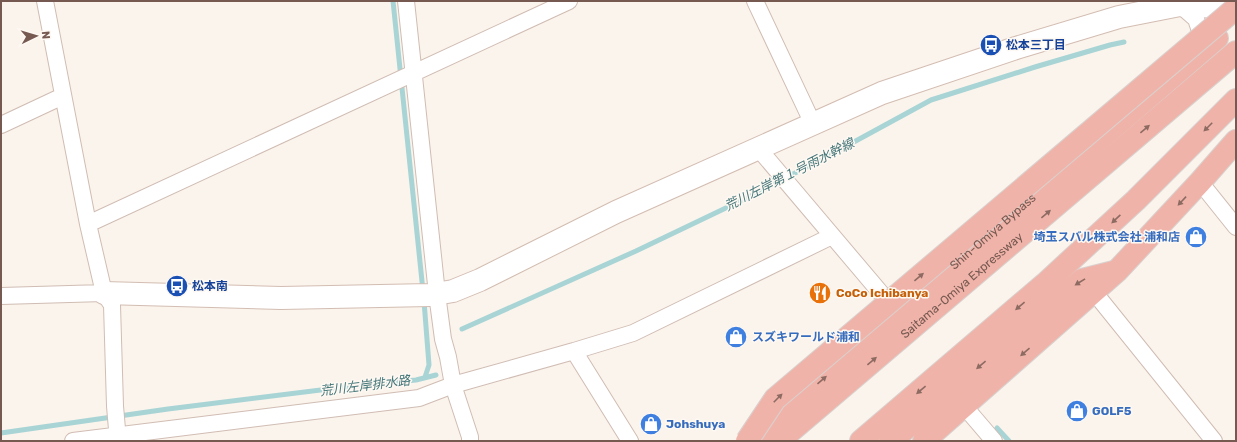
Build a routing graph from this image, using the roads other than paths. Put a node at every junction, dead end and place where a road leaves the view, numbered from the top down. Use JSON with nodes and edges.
{"nodes":[{"id":1,"x":45,"y":1,"type":"edge"},
{"id":2,"x":406,"y":1,"type":"edge"},
{"id":3,"x":569,"y":1,"type":"edge"},
{"id":4,"x":755,"y":1,"type":"edge"},
{"id":5,"x":1180,"y":5,"type":"junction"},
{"id":6,"x":1236,"y":8,"type":"edge"},
{"id":7,"x":1236,"y":22,"type":"edge"},
{"id":8,"x":1236,"y":52,"type":"edge"},
{"id":9,"x":1184,"y":67,"type":"junction"},
{"id":10,"x":405,"y":78,"type":"junction"},
{"id":11,"x":63,"y":96,"type":"junction"},
{"id":12,"x":1236,"y":100,"type":"edge"},
{"id":13,"x":813,"y":124,"type":"junction"},
{"id":14,"x":1,"y":125,"type":"edge"},
{"id":15,"x":1236,"y":141,"type":"edge"},
{"id":16,"x":758,"y":148,"type":"junction"},
{"id":17,"x":1200,"y":182,"type":"junction"},
{"id":18,"x":88,"y":224,"type":"junction"},
{"id":19,"x":1236,"y":227,"type":"edge"},
{"id":20,"x":832,"y":236,"type":"junction"},
{"id":21,"x":1117,"y":271,"type":"junction"},
{"id":22,"x":1094,"y":292,"type":"junction"},
{"id":23,"x":104,"y":293,"type":"junction"},
{"id":24,"x":428,"y":295,"type":"junction"},
{"id":25,"x":1,"y":296,"type":"edge"},
{"id":26,"x":898,"y":314,"type":"junction"},
{"id":27,"x":574,"y":351,"type":"junction"},
{"id":28,"x":452,"y":382,"type":"junction"},
{"id":29,"x":964,"y":406,"type":"junction"},
{"id":30,"x":117,"y":435,"type":"edge"},
{"id":31,"x":73,"y":441,"type":"edge"},
{"id":32,"x":470,"y":441,"type":"edge"},
{"id":33,"x":630,"y":441,"type":"edge"},
{"id":34,"x":748,"y":441,"type":"edge"},
{"id":35,"x":779,"y":441,"type":"edge"},
{"id":36,"x":861,"y":441,"type":"edge"},
{"id":37,"x":891,"y":441,"type":"edge"},
{"id":38,"x":924,"y":441,"type":"edge"},
{"id":39,"x":994,"y":441,"type":"edge"},
{"id":40,"x":1214,"y":441,"type":"edge"}],
"edges":[{"from":1,"to":11,"type":"street"},
{"from":2,"to":10,"type":"street"},
{"from":3,"to":10,"type":"street"},
{"from":4,"to":13,"type":"street"},
{"from":5,"to":6,"type":"street"},
{"from":5,"to":9,"type":"street"},
{"from":5,"to":13,"type":"street"},
{"from":34,"to":6,"type":"highway","one_way":true,"bridge":true},
{"from":7,"to":9,"type":"highway","name":"Shin-Omiya Bypass"},
{"from":35,"to":8,"type":"highway","name":"Saitama-Omiya Expressway","one_way":true},
{"from":9,"to":26,"type":"highway","name":"Shin-Omiya Bypass"},
{"from":10,"to":18,"type":"street"},
{"from":10,"to":24,"type":"street"},
{"from":11,"to":14,"type":"street"},
{"from":11,"to":18,"type":"street"},
{"from":12,"to":36,"type":"highway","one_way":true},
{"from":13,"to":16,"type":"street"},
{"from":15,"to":17,"type":"highway"},
{"from":16,"to":20,"type":"street"},
{"from":16,"to":24,"type":"street"},
{"from":17,"to":19,"type":"street"},
{"from":17,"to":21,"type":"highway","one_way":true},
{"from":18,"to":23,"type":"street"},
{"from":20,"to":26,"type":"street"},
{"from":20,"to":27,"type":"street"},
{"from":21,"to":22,"type":"highway"},
{"from":21,"to":37,"type":"highway","one_way":true},
{"from":22,"to":29,"type":"highway","one_way":true},
{"from":22,"to":40,"type":"street"},
{"from":23,"to":24,"type":"street"},
{"from":23,"to":25,"type":"street"},
{"from":23,"to":30,"type":"street"},
{"from":24,"to":28,"type":"street"},
{"from":34,"to":26,"type":"highway","name":"Shin-Omiya Bypass","one_way":true},
{"from":27,"to":28,"type":"street"},
{"from":27,"to":33,"type":"street"},
{"from":28,"to":30,"type":"street"},
{"from":28,"to":32,"type":"street"},
{"from":29,"to":38,"type":"highway"},
{"from":29,"to":39,"type":"street"},
{"from":30,"to":31,"type":"street"}]}
